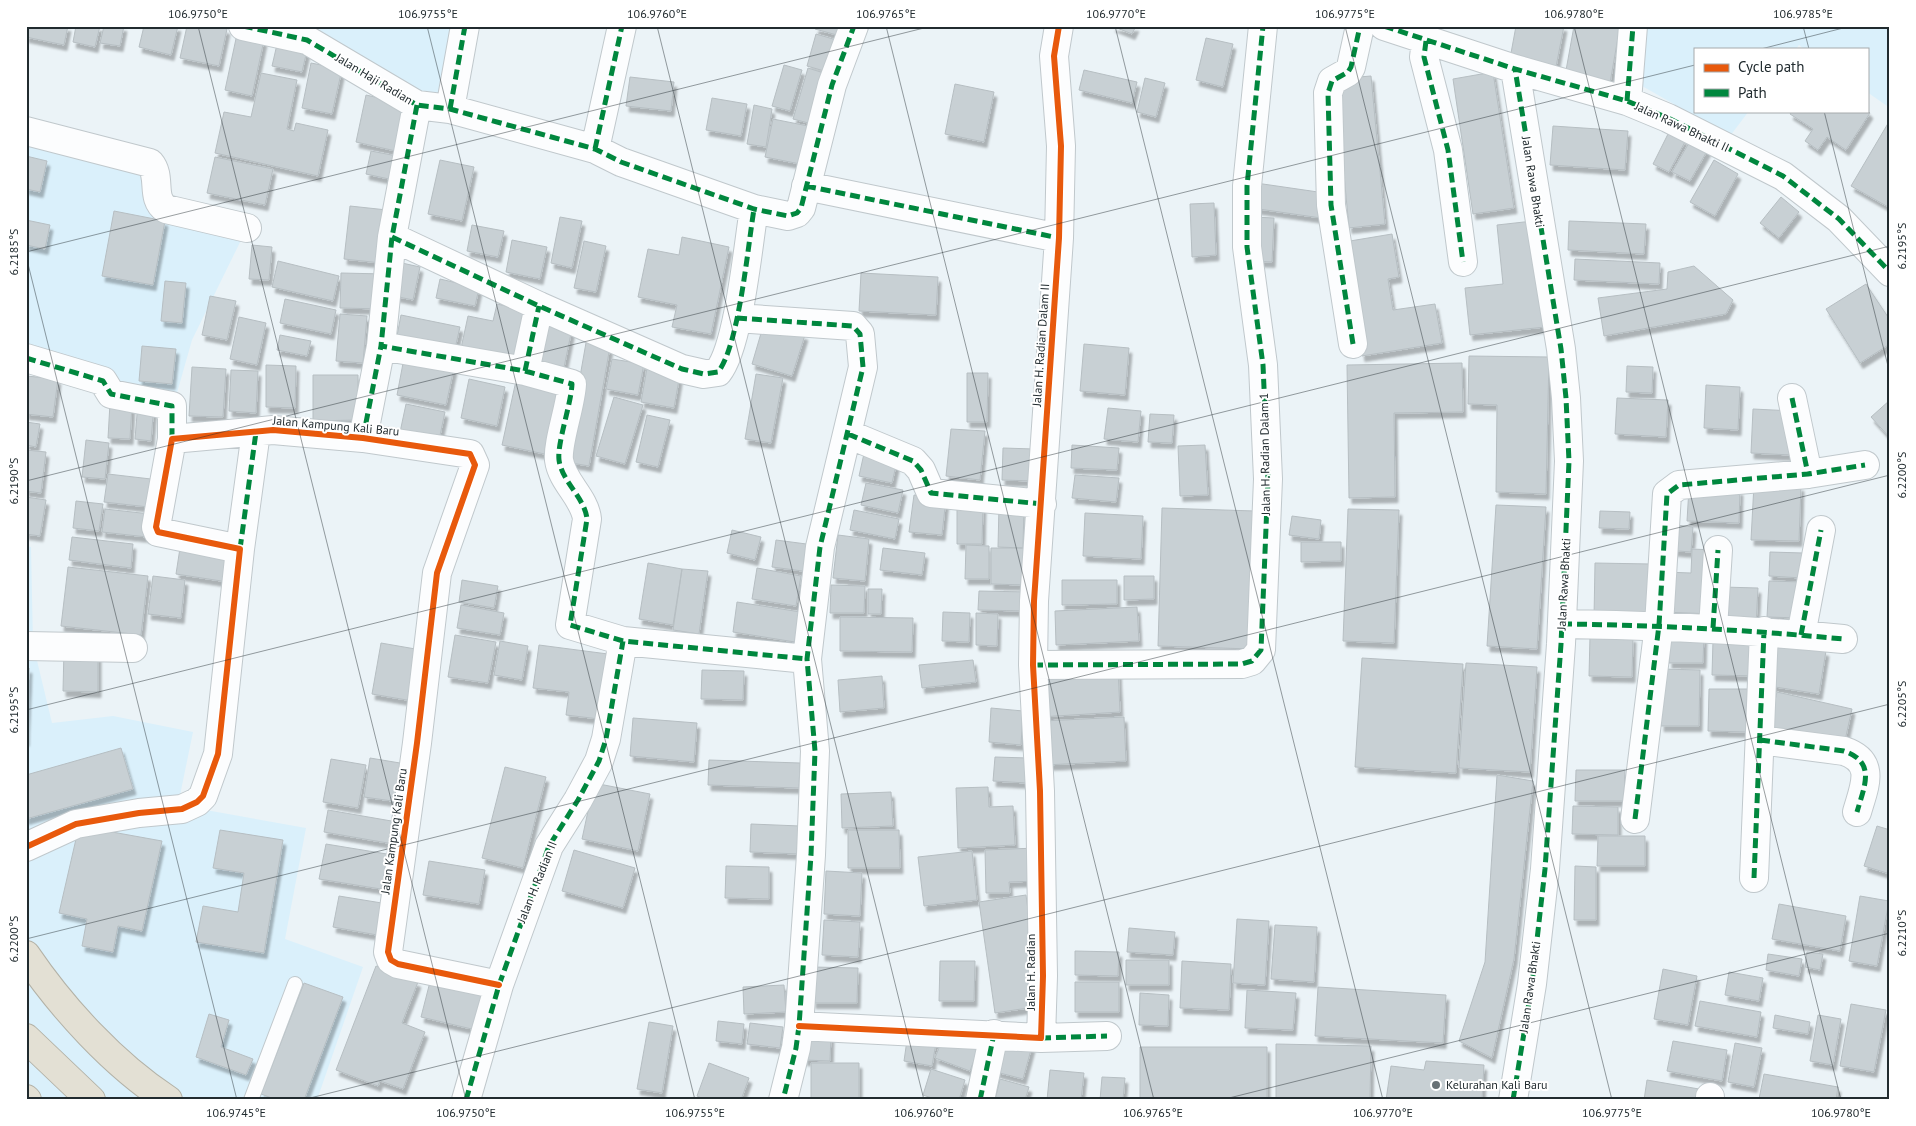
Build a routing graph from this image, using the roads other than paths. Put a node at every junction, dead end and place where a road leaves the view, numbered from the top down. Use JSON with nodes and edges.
{"nodes":[{"id":1,"x":243,"y":26,"type":"edge"},
{"id":2,"x":464,"y":26,"type":"edge"},
{"id":3,"x":622,"y":26,"type":"edge"},
{"id":4,"x":854,"y":26,"type":"edge"},
{"id":5,"x":1059,"y":26,"type":"edge"},
{"id":6,"x":1263,"y":26,"type":"edge"},
{"id":7,"x":1360,"y":26,"type":"edge"},
{"id":8,"x":1384,"y":26,"type":"edge"},
{"id":9,"x":1632,"y":26,"type":"edge"},
{"id":10,"x":1426,"y":41,"type":"junction"},
{"id":11,"x":1515,"y":69,"type":"junction"},
{"id":12,"x":417,"y":105,"type":"junction"},
{"id":13,"x":1639,"y":106,"type":"junction"},
{"id":14,"x":450,"y":109,"type":"junction"},
{"id":15,"x":26,"y":131,"type":"edge"},
{"id":16,"x":595,"y":149,"type":"junction"},
{"id":17,"x":806,"y":186,"type":"junction"},
{"id":18,"x":754,"y":208,"type":"junction"},
{"id":19,"x":248,"y":228,"type":"dead end"},
{"id":20,"x":392,"y":237,"type":"junction"},
{"id":21,"x":1059,"y":238,"type":"junction"},
{"id":22,"x":1462,"y":262,"type":"dead end"},
{"id":23,"x":1890,"y":272,"type":"edge"},
{"id":24,"x":539,"y":306,"type":"junction"},
{"id":25,"x":737,"y":318,"type":"junction"},
{"id":26,"x":1353,"y":344,"type":"dead end"},
{"id":27,"x":382,"y":346,"type":"junction"},
{"id":28,"x":26,"y":358,"type":"edge"},
{"id":29,"x":525,"y":370,"type":"junction"},
{"id":30,"x":1792,"y":398,"type":"dead end"},
{"id":31,"x":256,"y":432,"type":"junction"},
{"id":32,"x":848,"y":434,"type":"junction"},
{"id":33,"x":363,"y":438,"type":"junction"},
{"id":34,"x":172,"y":439,"type":"junction"},
{"id":35,"x":1865,"y":465,"type":"dead end"},
{"id":36,"x":1808,"y":474,"type":"junction"},
{"id":37,"x":1042,"y":504,"type":"junction"},
{"id":38,"x":1821,"y":530,"type":"dead end"},
{"id":39,"x":240,"y":549,"type":"junction"},
{"id":40,"x":1718,"y":550,"type":"dead end"},
{"id":41,"x":1562,"y":624,"type":"junction"},
{"id":42,"x":1659,"y":625,"type":"junction"},
{"id":43,"x":1713,"y":628,"type":"junction"},
{"id":44,"x":1764,"y":631,"type":"junction"},
{"id":45,"x":1801,"y":635,"type":"junction"},
{"id":46,"x":1843,"y":639,"type":"dead end"},
{"id":47,"x":623,"y":641,"type":"junction"},
{"id":48,"x":26,"y":646,"type":"edge"},
{"id":49,"x":133,"y":648,"type":"dead end"},
{"id":50,"x":807,"y":659,"type":"junction"},
{"id":51,"x":1033,"y":665,"type":"junction"},
{"id":52,"x":1760,"y":740,"type":"junction"},
{"id":53,"x":1857,"y":812,"type":"dead end"},
{"id":54,"x":1635,"y":819,"type":"dead end"},
{"id":55,"x":26,"y":847,"type":"edge"},
{"id":56,"x":1754,"y":878,"type":"dead end"},
{"id":57,"x":26,"y":955,"type":"edge"},
{"id":58,"x":295,"y":984,"type":"dead end"},
{"id":59,"x":499,"y":985,"type":"junction"},
{"id":60,"x":799,"y":1026,"type":"junction"},
{"id":61,"x":994,"y":1034,"type":"junction"},
{"id":62,"x":1107,"y":1036,"type":"dead end"},
{"id":63,"x":26,"y":1038,"type":"edge"},
{"id":64,"x":1041,"y":1038,"type":"junction"},
{"id":65,"x":91,"y":1100,"type":"edge"},
{"id":66,"x":168,"y":1100,"type":"edge"},
{"id":67,"x":251,"y":1100,"type":"edge"},
{"id":68,"x":466,"y":1100,"type":"edge"},
{"id":69,"x":783,"y":1100,"type":"edge"},
{"id":70,"x":980,"y":1100,"type":"edge"},
{"id":71,"x":1513,"y":1100,"type":"edge"}],
"edges":[{"from":1,"to":12,"type":"street","name":"Jalan Haji Radian"},
{"from":2,"to":14,"type":"street"},
{"from":3,"to":16,"type":"street"},
{"from":4,"to":17,"type":"street"},
{"from":5,"to":21,"type":"street","name":"Jalan H. Radian Dalam II"},
{"from":6,"to":51,"type":"street","name":"Jalan H. Radian Dalam 1"},
{"from":7,"to":26,"type":"street"},
{"from":8,"to":10,"type":"street","name":"Jalan Rawa Bhakti II"},
{"from":9,"to":13,"type":"street"},
{"from":10,"to":11,"type":"street","name":"Jalan Rawa Bhakti II"},
{"from":10,"to":22,"type":"street"},
{"from":11,"to":13,"type":"street","name":"Jalan Rawa Bhakti II"},
{"from":11,"to":41,"type":"street","name":"Jalan Rawa Bhakti"},
{"from":12,"to":14,"type":"street","name":"Jalan Haji Radian"},
{"from":12,"to":20,"type":"street"},
{"from":13,"to":23,"type":"street","name":"Jalan Rawa Bhakti II"},
{"from":14,"to":16,"type":"street","name":"Jalan Haji Radian"},
{"from":15,"to":19,"type":"street"},
{"from":16,"to":18,"type":"street","name":"Jalan Haji Radian"},
{"from":17,"to":18,"type":"street","name":"Jalan Haji Radian"},
{"from":17,"to":21,"type":"street"},
{"from":18,"to":25,"type":"street"},
{"from":20,"to":24,"type":"street"},
{"from":20,"to":27,"type":"street"},
{"from":21,"to":37,"type":"street","name":"Jalan H. Radian Dalam II"},
{"from":24,"to":25,"type":"street"},
{"from":24,"to":29,"type":"street"},
{"from":25,"to":32,"type":"street"},
{"from":27,"to":29,"type":"street"},
{"from":27,"to":33,"type":"street"},
{"from":28,"to":34,"type":"street"},
{"from":29,"to":47,"type":"street"},
{"from":30,"to":36,"type":"street"},
{"from":31,"to":33,"type":"street","name":"Jalan Kampung Kali Baru"},
{"from":31,"to":34,"type":"street","name":"Jalan Kampung Kali Baru"},
{"from":31,"to":39,"type":"street"},
{"from":32,"to":37,"type":"street"},
{"from":32,"to":50,"type":"street"},
{"from":33,"to":59,"type":"street","name":"Jalan Kampung Kali Baru"},
{"from":34,"to":39,"type":"street"},
{"from":35,"to":36,"type":"street"},
{"from":36,"to":42,"type":"street"},
{"from":37,"to":51,"type":"street","name":"Jalan H. Radian Dalam II"},
{"from":38,"to":45,"type":"street"},
{"from":39,"to":55,"type":"street"},
{"from":40,"to":43,"type":"street"},
{"from":41,"to":42,"type":"street"},
{"from":41,"to":71,"type":"street","name":"Jalan Rawa Bhakti"},
{"from":42,"to":43,"type":"street"},
{"from":42,"to":54,"type":"street"},
{"from":43,"to":44,"type":"street"},
{"from":44,"to":45,"type":"street"},
{"from":44,"to":52,"type":"street"},
{"from":45,"to":46,"type":"street"},
{"from":47,"to":50,"type":"street"},
{"from":47,"to":59,"type":"street","name":"Jalan H. Radian II"},
{"from":48,"to":49,"type":"street"},
{"from":50,"to":60,"type":"street"},
{"from":51,"to":64,"type":"street","name":"Jalan H. Radian"},
{"from":52,"to":53,"type":"street"},
{"from":52,"to":56,"type":"street"},
{"from":57,"to":66,"type":"highway"},
{"from":58,"to":67,"type":"lane"},
{"from":59,"to":68,"type":"street","name":"Jalan H. Radian II"},
{"from":60,"to":61,"type":"street"},
{"from":60,"to":69,"type":"street"},
{"from":61,"to":64,"type":"street"},
{"from":61,"to":70,"type":"street"},
{"from":62,"to":64,"type":"street"},
{"from":63,"to":65,"type":"highway"}]}
